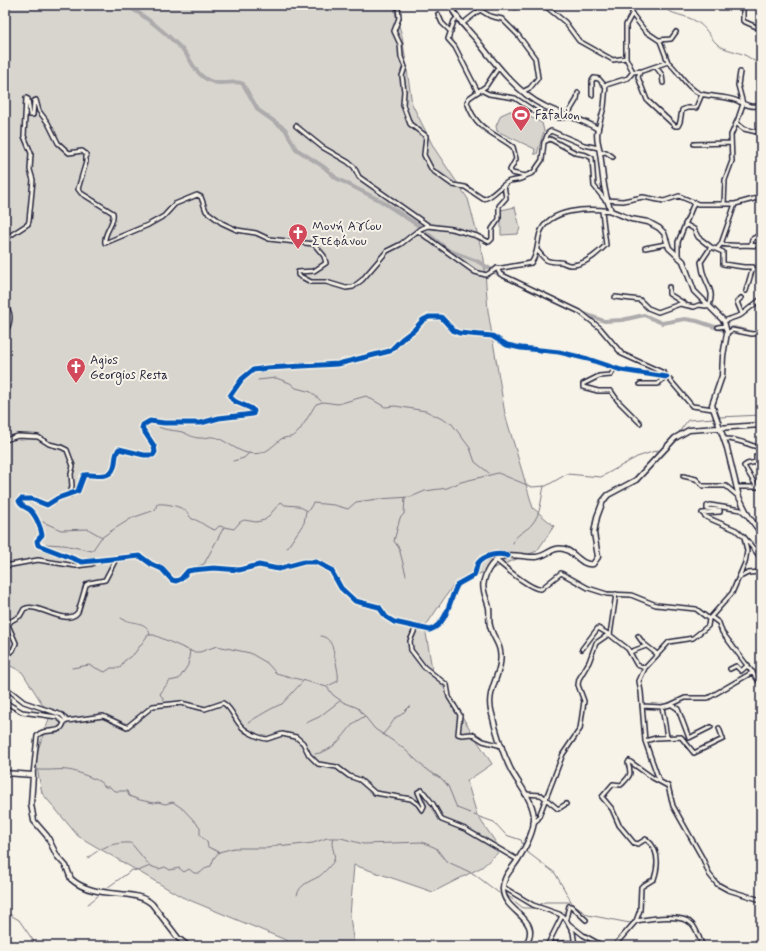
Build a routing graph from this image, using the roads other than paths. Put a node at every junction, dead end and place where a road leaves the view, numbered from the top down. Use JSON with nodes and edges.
{"nodes":[{"id":1,"x":398,"y":5,"type":"edge"},
{"id":2,"x":450,"y":5,"type":"edge"},
{"id":3,"x":544,"y":5,"type":"edge"},
{"id":4,"x":632,"y":5,"type":"edge"},
{"id":5,"x":726,"y":5,"type":"edge"},
{"id":6,"x":482,"y":7,"type":"edge"},
{"id":7,"x":438,"y":14,"type":"dead end"},
{"id":8,"x":632,"y":14,"type":"junction"},
{"id":9,"x":457,"y":18,"type":"junction"},
{"id":10,"x":462,"y":24,"type":"junction"},
{"id":11,"x":761,"y":29,"type":"edge"},
{"id":12,"x":451,"y":32,"type":"junction"},
{"id":13,"x":676,"y":32,"type":"dead end"},
{"id":14,"x":660,"y":40,"type":"junction"},
{"id":15,"x":626,"y":58,"type":"junction"},
{"id":16,"x":668,"y":62,"type":"junction"},
{"id":17,"x":656,"y":67,"type":"junction"},
{"id":18,"x":498,"y":68,"type":"junction"},
{"id":19,"x":634,"y":72,"type":"junction"},
{"id":20,"x":640,"y":72,"type":"junction"},
{"id":21,"x":740,"y":72,"type":"dead end"},
{"id":22,"x":663,"y":83,"type":"dead end"},
{"id":23,"x":605,"y":86,"type":"junction"},
{"id":24,"x":480,"y":91,"type":"junction"},
{"id":25,"x":524,"y":91,"type":"junction"},
{"id":26,"x":578,"y":93,"type":"dead end"},
{"id":27,"x":702,"y":94,"type":"junction"},
{"id":28,"x":592,"y":95,"type":"dead end"},
{"id":29,"x":743,"y":104,"type":"junction"},
{"id":30,"x":761,"y":106,"type":"edge"},
{"id":31,"x":570,"y":116,"type":"junction"},
{"id":32,"x":736,"y":123,"type":"junction"},
{"id":33,"x":296,"y":126,"type":"dead end"},
{"id":34,"x":761,"y":128,"type":"edge"},
{"id":35,"x":598,"y":129,"type":"junction"},
{"id":36,"x":545,"y":141,"type":"junction"},
{"id":37,"x":694,"y":144,"type":"dead end"},
{"id":38,"x":730,"y":144,"type":"junction"},
{"id":39,"x":599,"y":148,"type":"junction"},
{"id":40,"x":600,"y":153,"type":"junction"},
{"id":41,"x":613,"y":157,"type":"dead end"},
{"id":42,"x":525,"y":176,"type":"junction"},
{"id":43,"x":504,"y":185,"type":"junction"},
{"id":44,"x":761,"y":197,"type":"edge"},
{"id":45,"x":606,"y":200,"type":"junction"},
{"id":46,"x":694,"y":203,"type":"junction"},
{"id":47,"x":724,"y":204,"type":"junction"},
{"id":48,"x":735,"y":204,"type":"junction"},
{"id":49,"x":602,"y":210,"type":"junction"},
{"id":50,"x":610,"y":211,"type":"junction"},
{"id":51,"x":685,"y":224,"type":"junction"},
{"id":52,"x":428,"y":226,"type":"junction"},
{"id":53,"x":419,"y":230,"type":"junction"},
{"id":54,"x":761,"y":234,"type":"edge"},
{"id":55,"x":5,"y":239,"type":"edge"},
{"id":56,"x":666,"y":244,"type":"junction"},
{"id":57,"x":721,"y":244,"type":"junction"},
{"id":58,"x":751,"y":244,"type":"junction"},
{"id":59,"x":761,"y":246,"type":"edge"},
{"id":60,"x":711,"y":247,"type":"junction"},
{"id":61,"x":645,"y":248,"type":"dead end"},
{"id":62,"x":717,"y":249,"type":"junction"},
{"id":63,"x":536,"y":250,"type":"junction"},
{"id":64,"x":678,"y":255,"type":"junction"},
{"id":65,"x":495,"y":270,"type":"junction"},
{"id":66,"x":669,"y":287,"type":"dead end"},
{"id":67,"x":746,"y":291,"type":"dead end"},
{"id":68,"x":615,"y":297,"type":"dead end"},
{"id":69,"x":741,"y":298,"type":"dead end"},
{"id":70,"x":761,"y":299,"type":"edge"},
{"id":71,"x":685,"y":304,"type":"junction"},
{"id":72,"x":709,"y":304,"type":"junction"},
{"id":73,"x":5,"y":307,"type":"edge"},
{"id":74,"x":742,"y":314,"type":"junction"},
{"id":75,"x":724,"y":321,"type":"junction"},
{"id":76,"x":718,"y":327,"type":"dead end"},
{"id":77,"x":726,"y":330,"type":"junction"},
{"id":78,"x":5,"y":332,"type":"edge"},
{"id":79,"x":761,"y":333,"type":"edge"},
{"id":80,"x":614,"y":369,"type":"junction"},
{"id":81,"x":666,"y":377,"type":"junction"},
{"id":82,"x":640,"y":384,"type":"dead end"},
{"id":83,"x":713,"y":409,"type":"junction"},
{"id":84,"x":717,"y":420,"type":"junction"},
{"id":85,"x":640,"y":423,"type":"dead end"},
{"id":86,"x":761,"y":425,"type":"edge"},
{"id":87,"x":740,"y":426,"type":"junction"},
{"id":88,"x":709,"y":428,"type":"junction"},
{"id":89,"x":720,"y":428,"type":"junction"},
{"id":90,"x":729,"y":428,"type":"junction"},
{"id":91,"x":696,"y":430,"type":"junction"},
{"id":92,"x":723,"y":437,"type":"junction"},
{"id":93,"x":5,"y":440,"type":"edge"},
{"id":94,"x":761,"y":448,"type":"edge"},
{"id":95,"x":756,"y":456,"type":"dead end"},
{"id":96,"x":683,"y":476,"type":"dead end"},
{"id":97,"x":736,"y":487,"type":"junction"},
{"id":98,"x":759,"y":487,"type":"edge"},
{"id":99,"x":70,"y":494,"type":"junction"},
{"id":100,"x":739,"y":497,"type":"junction"},
{"id":101,"x":749,"y":517,"type":"junction"},
{"id":102,"x":761,"y":533,"type":"edge"},
{"id":103,"x":744,"y":537,"type":"junction"},
{"id":104,"x":508,"y":556,"type":"junction"},
{"id":105,"x":761,"y":558,"type":"edge"},
{"id":106,"x":116,"y":559,"type":"junction"},
{"id":107,"x":496,"y":560,"type":"junction"},
{"id":108,"x":95,"y":562,"type":"junction"},
{"id":109,"x":5,"y":566,"type":"edge"},
{"id":110,"x":761,"y":572,"type":"edge"},
{"id":111,"x":740,"y":577,"type":"junction"},
{"id":112,"x":616,"y":594,"type":"junction"},
{"id":113,"x":710,"y":618,"type":"junction"},
{"id":114,"x":416,"y":627,"type":"junction"},
{"id":115,"x":609,"y":635,"type":"junction"},
{"id":116,"x":638,"y":636,"type":"dead end"},
{"id":117,"x":646,"y":646,"type":"junction"},
{"id":118,"x":582,"y":649,"type":"dead end"},
{"id":119,"x":630,"y":652,"type":"junction"},
{"id":120,"x":657,"y":654,"type":"junction"},
{"id":121,"x":5,"y":656,"type":"edge"},
{"id":122,"x":748,"y":665,"type":"junction"},
{"id":123,"x":645,"y":668,"type":"junction"},
{"id":124,"x":730,"y":669,"type":"dead end"},
{"id":125,"x":753,"y":672,"type":"junction"},
{"id":126,"x":761,"y":684,"type":"edge"},
{"id":127,"x":5,"y":687,"type":"edge"},
{"id":128,"x":5,"y":702,"type":"edge"},
{"id":129,"x":672,"y":704,"type":"junction"},
{"id":130,"x":642,"y":706,"type":"junction"},
{"id":131,"x":662,"y":707,"type":"junction"},
{"id":132,"x":66,"y":722,"type":"junction"},
{"id":133,"x":711,"y":727,"type":"dead end"},
{"id":134,"x":719,"y":728,"type":"dead end"},
{"id":135,"x":667,"y":737,"type":"junction"},
{"id":136,"x":645,"y":741,"type":"junction"},
{"id":137,"x":503,"y":746,"type":"junction"},
{"id":138,"x":5,"y":773,"type":"edge"},
{"id":139,"x":33,"y":775,"type":"junction"},
{"id":140,"x":659,"y":780,"type":"junction"},
{"id":141,"x":525,"y":794,"type":"junction"},
{"id":142,"x":546,"y":799,"type":"junction"},
{"id":143,"x":566,"y":804,"type":"dead end"},
{"id":144,"x":534,"y":823,"type":"junction"},
{"id":145,"x":518,"y":860,"type":"junction"},
{"id":146,"x":503,"y":887,"type":"junction"},
{"id":147,"x":761,"y":900,"type":"edge"},
{"id":148,"x":562,"y":916,"type":"junction"},
{"id":149,"x":586,"y":920,"type":"dead end"},
{"id":150,"x":636,"y":920,"type":"junction"},
{"id":151,"x":567,"y":921,"type":"junction"},
{"id":152,"x":553,"y":944,"type":"dead end"},
{"id":153,"x":575,"y":944,"type":"edge"},
{"id":154,"x":188,"y":946,"type":"edge"},
{"id":155,"x":525,"y":946,"type":"edge"},
{"id":156,"x":547,"y":946,"type":"edge"},
{"id":157,"x":603,"y":946,"type":"edge"},
{"id":158,"x":614,"y":946,"type":"edge"},
{"id":159,"x":703,"y":946,"type":"edge"}],
"edges":[{"from":1,"to":43,"type":"street"},
{"from":2,"to":9,"type":"main road"},
{"from":3,"to":15,"type":"street"},
{"from":4,"to":8,"type":"street"},
{"from":5,"to":11,"type":"street"},
{"from":6,"to":10,"type":"street"},
{"from":6,"to":25,"type":"street"},
{"from":7,"to":12,"type":"street"},
{"from":8,"to":14,"type":"street"},
{"from":8,"to":15,"type":"street"},
{"from":9,"to":10,"type":"main road"},
{"from":9,"to":12,"type":"street"},
{"from":10,"to":18,"type":"main road"},
{"from":12,"to":24,"type":"street"},
{"from":13,"to":14,"type":"street"},
{"from":14,"to":16,"type":"street"},
{"from":15,"to":19,"type":"street"},
{"from":16,"to":17,"type":"street"},
{"from":16,"to":27,"type":"street"},
{"from":17,"to":20,"type":"street"},
{"from":17,"to":22,"type":"street"},
{"from":18,"to":24,"type":"street"},
{"from":18,"to":25,"type":"main road"},
{"from":19,"to":20,"type":"street"},
{"from":19,"to":23,"type":"street"},
{"from":20,"to":27,"type":"street"},
{"from":21,"to":29,"type":"street"},
{"from":23,"to":28,"type":"street"},
{"from":23,"to":35,"type":"street"},
{"from":24,"to":31,"type":"street"},
{"from":24,"to":42,"type":"street"},
{"from":25,"to":31,"type":"main road"},
{"from":26,"to":31,"type":"street"},
{"from":27,"to":29,"type":"street"},
{"from":29,"to":30,"type":"street"},
{"from":29,"to":32,"type":"street"},
{"from":31,"to":35,"type":"main road"},
{"from":32,"to":34,"type":"street"},
{"from":32,"to":38,"type":"street"},
{"from":33,"to":52,"type":"street"},
{"from":35,"to":39,"type":"main road"},
{"from":36,"to":39,"type":"street"},
{"from":36,"to":42,"type":"street"},
{"from":36,"to":45,"type":"street"},
{"from":37,"to":38,"type":"street"},
{"from":38,"to":47,"type":"street"},
{"from":39,"to":40,"type":"main road"},
{"from":40,"to":41,"type":"street"},
{"from":40,"to":45,"type":"main road"},
{"from":42,"to":43,"type":"street"},
{"from":43,"to":52,"type":"street"},
{"from":44,"to":48,"type":"street"},
{"from":45,"to":46,"type":"street"},
{"from":45,"to":50,"type":"main road"},
{"from":46,"to":47,"type":"street"},
{"from":46,"to":51,"type":"street"},
{"from":47,"to":48,"type":"street"},
{"from":48,"to":57,"type":"street"},
{"from":49,"to":50,"type":"street"},
{"from":49,"to":63,"type":"street"},
{"from":49,"to":63,"type":"street"},
{"from":50,"to":56,"type":"main road"},
{"from":51,"to":60,"type":"street"},
{"from":51,"to":64,"type":"street"},
{"from":52,"to":53,"type":"street"},
{"from":53,"to":55,"type":"street"},
{"from":53,"to":65,"type":"street"},
{"from":54,"to":58,"type":"street"},
{"from":56,"to":61,"type":"street"},
{"from":56,"to":64,"type":"main road"},
{"from":57,"to":58,"type":"street"},
{"from":57,"to":62,"type":"street"},
{"from":58,"to":59,"type":"street"},
{"from":60,"to":62,"type":"street"},
{"from":60,"to":72,"type":"street"},
{"from":62,"to":67,"type":"street"},
{"from":63,"to":65,"type":"street"},
{"from":64,"to":72,"type":"main road"},
{"from":65,"to":81,"type":"street"},
{"from":66,"to":71,"type":"street"},
{"from":68,"to":71,"type":"street"},
{"from":69,"to":74,"type":"street"},
{"from":70,"to":74,"type":"street"},
{"from":71,"to":72,"type":"street"},
{"from":72,"to":75,"type":"main road"},
{"from":73,"to":78,"type":"street"},
{"from":74,"to":75,"type":"street"},
{"from":75,"to":77,"type":"main road"},
{"from":76,"to":77,"type":"street"},
{"from":77,"to":79,"type":"street"},
{"from":77,"to":83,"type":"main road"},
{"from":80,"to":81,"type":"street"},
{"from":80,"to":85,"type":"street"},
{"from":80,"to":99,"type":"street"},
{"from":81,"to":82,"type":"street"},
{"from":81,"to":83,"type":"street"},
{"from":83,"to":84,"type":"main road"},
{"from":84,"to":88,"type":"main road"},
{"from":84,"to":89,"type":"main road"},
{"from":86,"to":87,"type":"main road"},
{"from":87,"to":89,"type":"main road"},
{"from":87,"to":90,"type":"main road"},
{"from":88,"to":89,"type":"main road"},
{"from":88,"to":91,"type":"main road"},
{"from":89,"to":90,"type":"main road"},
{"from":89,"to":91,"type":"main road"},
{"from":89,"to":92,"type":"main road"},
{"from":90,"to":92,"type":"main road"},
{"from":91,"to":104,"type":"main road"},
{"from":92,"to":94,"type":"street"},
{"from":92,"to":97,"type":"main road"},
{"from":93,"to":99,"type":"street"},
{"from":95,"to":98,"type":"street"},
{"from":96,"to":100,"type":"street"},
{"from":97,"to":98,"type":"street"},
{"from":97,"to":100,"type":"main road"},
{"from":99,"to":108,"type":"street"},
{"from":100,"to":101,"type":"main road"},
{"from":101,"to":102,"type":"main road"},
{"from":101,"to":103,"type":"street"},
{"from":103,"to":105,"type":"street"},
{"from":103,"to":111,"type":"street"},
{"from":104,"to":107,"type":"main road"},
{"from":104,"to":114,"type":"street"},
{"from":106,"to":108,"type":"street"},
{"from":106,"to":114,"type":"street"},
{"from":106,"to":121,"type":"street"},
{"from":107,"to":112,"type":"street"},
{"from":107,"to":137,"type":"main road"},
{"from":108,"to":109,"type":"street"},
{"from":110,"to":111,"type":"street"},
{"from":111,"to":113,"type":"street"},
{"from":112,"to":113,"type":"street"},
{"from":112,"to":115,"type":"street"},
{"from":113,"to":120,"type":"street"},
{"from":113,"to":122,"type":"street"},
{"from":114,"to":137,"type":"street"},
{"from":115,"to":118,"type":"street"},
{"from":115,"to":119,"type":"street"},
{"from":115,"to":142,"type":"street"},
{"from":116,"to":117,"type":"street"},
{"from":117,"to":119,"type":"street"},
{"from":117,"to":120,"type":"street"},
{"from":119,"to":123,"type":"street"},
{"from":120,"to":123,"type":"street"},
{"from":122,"to":124,"type":"street"},
{"from":122,"to":125,"type":"street"},
{"from":123,"to":130,"type":"street"},
{"from":125,"to":126,"type":"street"},
{"from":125,"to":129,"type":"street"},
{"from":127,"to":132,"type":"street"},
{"from":128,"to":132,"type":"street"},
{"from":129,"to":131,"type":"street"},
{"from":129,"to":133,"type":"street"},
{"from":130,"to":131,"type":"street"},
{"from":130,"to":136,"type":"street"},
{"from":131,"to":135,"type":"street"},
{"from":132,"to":139,"type":"street"},
{"from":132,"to":145,"type":"street"},
{"from":134,"to":135,"type":"street"},
{"from":135,"to":136,"type":"street"},
{"from":136,"to":140,"type":"street"},
{"from":137,"to":141,"type":"main road"},
{"from":138,"to":139,"type":"main road"},
{"from":139,"to":154,"type":"main road"},
{"from":140,"to":147,"type":"street"},
{"from":140,"to":150,"type":"street"},
{"from":141,"to":142,"type":"street"},
{"from":141,"to":144,"type":"main road"},
{"from":142,"to":143,"type":"street"},
{"from":142,"to":144,"type":"street"},
{"from":144,"to":145,"type":"main road"},
{"from":145,"to":146,"type":"main road"},
{"from":146,"to":148,"type":"street"},
{"from":146,"to":155,"type":"main road"},
{"from":148,"to":151,"type":"street"},
{"from":148,"to":156,"type":"street"},
{"from":149,"to":151,"type":"street"},
{"from":150,"to":158,"type":"street"},
{"from":150,"to":159,"type":"street"},
{"from":151,"to":153,"type":"street"},
{"from":151,"to":157,"type":"street"},
{"from":152,"to":153,"type":"street"}]}
